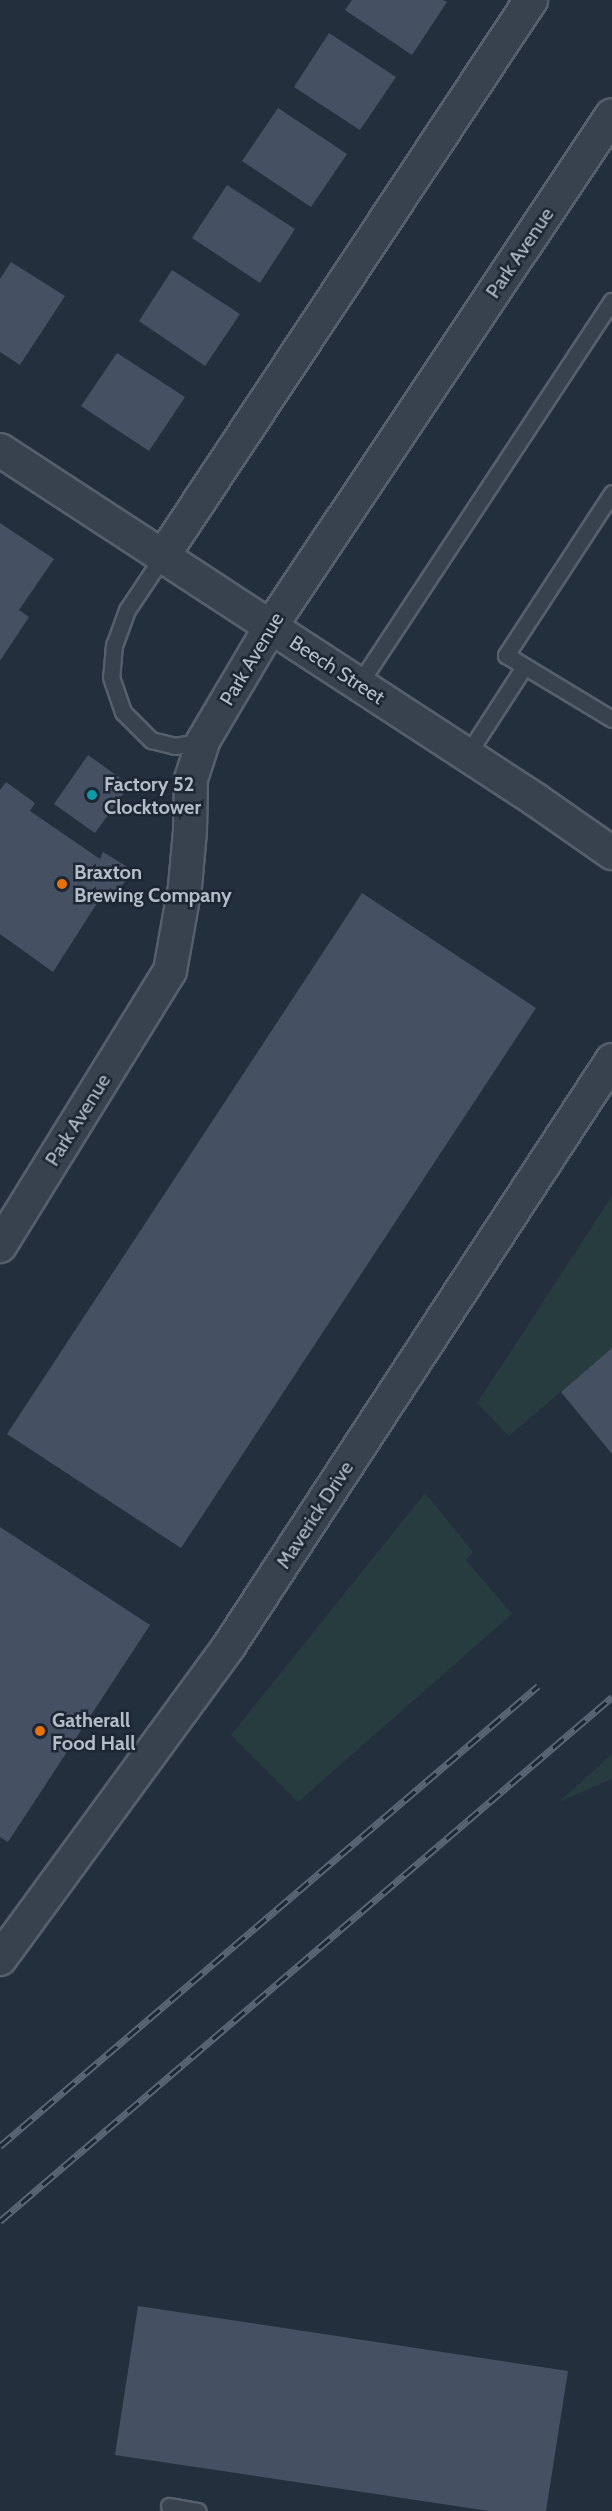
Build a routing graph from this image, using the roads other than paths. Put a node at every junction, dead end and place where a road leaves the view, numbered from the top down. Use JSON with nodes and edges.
{"nodes":[{"id":1,"x":531,"y":0,"type":"edge"},
{"id":2,"x":612,"y":115,"type":"edge"},
{"id":3,"x":612,"y":301,"type":"edge"},
{"id":4,"x":0,"y":450,"type":"edge"},
{"id":5,"x":612,"y":493,"type":"edge"},
{"id":6,"x":163,"y":556,"type":"junction"},
{"id":7,"x":271,"y":626,"type":"junction"},
{"id":8,"x":524,"y":667,"type":"junction"},
{"id":9,"x":359,"y":684,"type":"junction"},
{"id":10,"x":612,"y":719,"type":"edge"},
{"id":11,"x":203,"y":741,"type":"junction"},
{"id":12,"x":467,"y":755,"type":"junction"},
{"id":13,"x":612,"y":854,"type":"edge"},
{"id":14,"x":612,"y":1060,"type":"edge"},
{"id":15,"x":0,"y":1246,"type":"edge"},
{"id":16,"x":0,"y":1959,"type":"edge"},
{"id":17,"x":169,"y":2506,"type":"dead end"},
{"id":18,"x":198,"y":2511,"type":"edge"}],
"edges":[{"from":1,"to":6,"type":"street"},
{"from":2,"to":7,"type":"street","name":"Park Avenue"},
{"from":3,"to":9,"type":"lane"},
{"from":4,"to":6,"type":"street","name":"Beech Street"},
{"from":5,"to":8,"type":"lane"},
{"from":6,"to":7,"type":"street","name":"Beech Street"},
{"from":6,"to":11,"type":"lane"},
{"from":7,"to":9,"type":"street","name":"Beech Street"},
{"from":7,"to":11,"type":"street","name":"Park Avenue"},
{"from":8,"to":10,"type":"lane"},
{"from":8,"to":12,"type":"lane"},
{"from":9,"to":12,"type":"street","name":"Beech Street"},
{"from":11,"to":15,"type":"street","name":"Park Avenue"},
{"from":12,"to":13,"type":"street","name":"Beech Street"},
{"from":14,"to":16,"type":"street","name":"Maverick Drive"},
{"from":17,"to":18,"type":"lane"}]}
